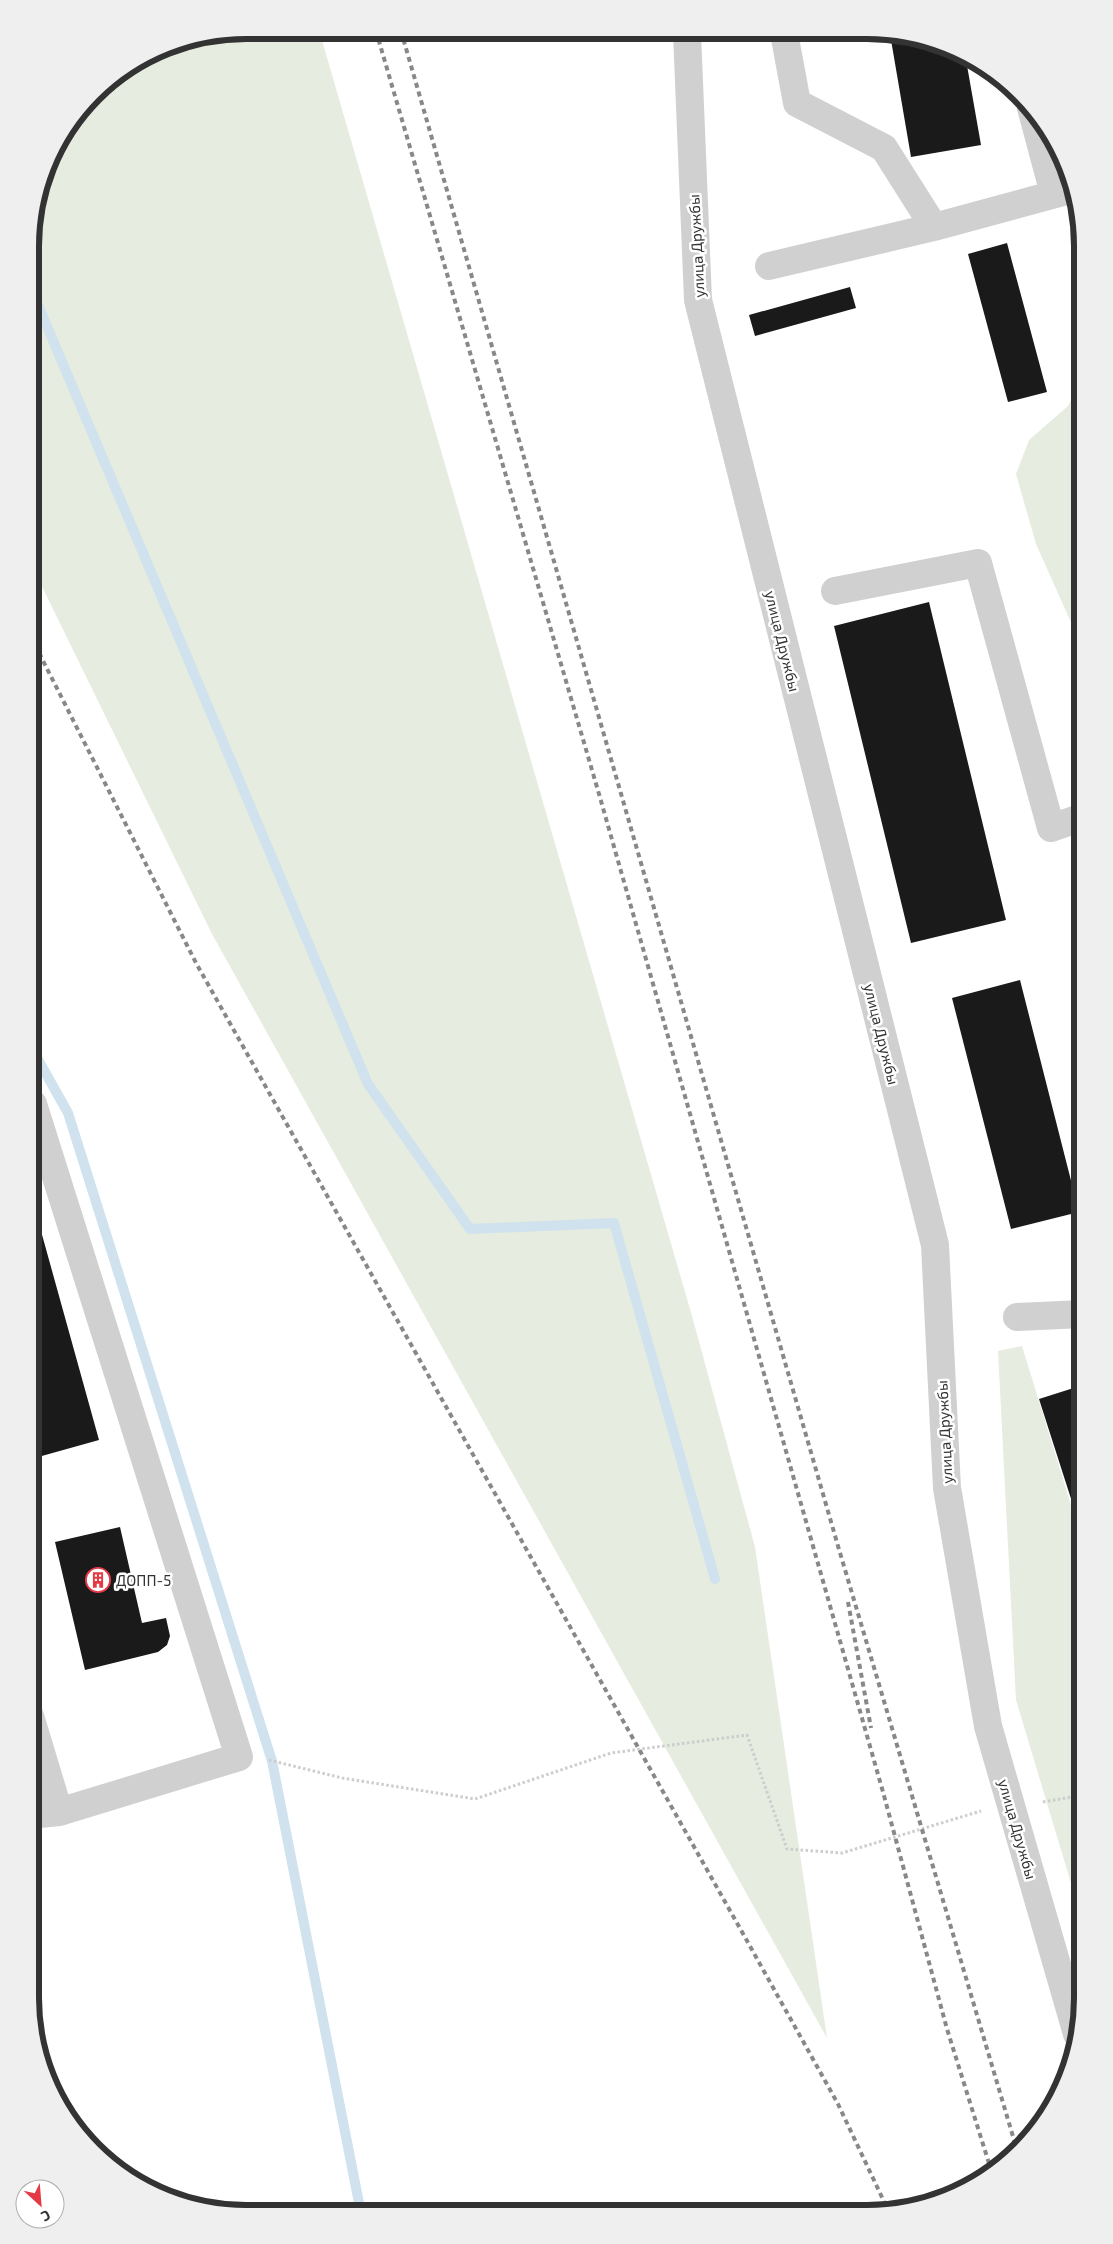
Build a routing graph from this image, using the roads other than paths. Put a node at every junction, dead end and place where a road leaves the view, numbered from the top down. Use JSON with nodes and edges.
{"nodes":[{"id":1,"x":687,"y":39,"type":"edge"},
{"id":2,"x":785,"y":39,"type":"edge"},
{"id":3,"x":1041,"y":134,"type":"edge"},
{"id":4,"x":1064,"y":192,"type":"edge"},
{"id":5,"x":934,"y":227,"type":"junction"},
{"id":6,"x":769,"y":266,"type":"dead end"},
{"id":7,"x":835,"y":592,"type":"dead end"},
{"id":8,"x":1074,"y":820,"type":"edge"},
{"id":9,"x":39,"y":1120,"type":"edge"},
{"id":10,"x":1074,"y":1314,"type":"edge"},
{"id":11,"x":1016,"y":1317,"type":"dead end"},
{"id":12,"x":39,"y":1746,"type":"edge"},
{"id":13,"x":59,"y":1812,"type":"junction"},
{"id":14,"x":39,"y":1814,"type":"edge"},
{"id":15,"x":1073,"y":2017,"type":"edge"}],
"edges":[{"from":1,"to":15,"type":"street","name":"улица Дружбы"},
{"from":2,"to":5,"type":"street"},
{"from":3,"to":4,"type":"street"},
{"from":4,"to":5,"type":"street"},
{"from":5,"to":6,"type":"street"},
{"from":7,"to":8,"type":"street"},
{"from":9,"to":13,"type":"street"},
{"from":10,"to":11,"type":"street"},
{"from":12,"to":13,"type":"street"},
{"from":13,"to":14,"type":"street"}]}
